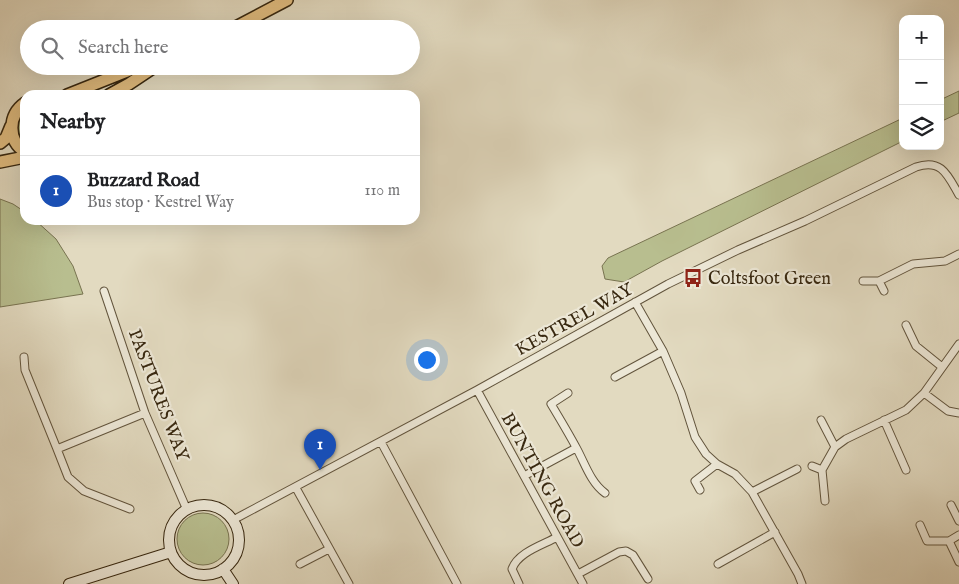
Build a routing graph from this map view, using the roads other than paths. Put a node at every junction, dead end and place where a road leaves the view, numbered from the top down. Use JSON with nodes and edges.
{"nodes":[{"id":1,"x":287,"y":0,"type":"edge"},
{"id":2,"x":249,"y":20,"type":"edge"},
{"id":3,"x":117,"y":75,"type":"edge"},
{"id":4,"x":142,"y":75,"type":"edge"},
{"id":5,"x":80,"y":90,"type":"edge"},
{"id":6,"x":118,"y":90,"type":"edge"},
{"id":7,"x":20,"y":108,"type":"edge"},
{"id":8,"x":11,"y":125,"type":"junction"},
{"id":9,"x":0,"y":143,"type":"edge"},
{"id":10,"x":20,"y":147,"type":"edge"},
{"id":11,"x":20,"y":157,"type":"edge"},
{"id":12,"x":0,"y":162,"type":"edge"},
{"id":13,"x":959,"y":195,"type":"edge"},
{"id":14,"x":959,"y":254,"type":"edge"},
{"id":15,"x":863,"y":281,"type":"dead end"},
{"id":16,"x":879,"y":281,"type":"junction"},
{"id":17,"x":104,"y":291,"type":"dead end"},
{"id":18,"x":884,"y":291,"type":"dead end"},
{"id":19,"x":635,"y":302,"type":"junction"},
{"id":20,"x":906,"y":325,"type":"dead end"},
{"id":21,"x":959,"y":344,"type":"edge"},
{"id":22,"x":663,"y":351,"type":"junction"},
{"id":23,"x":24,"y":357,"type":"dead end"},
{"id":24,"x":942,"y":367,"type":"junction"},
{"id":25,"x":615,"y":377,"type":"dead end"},
{"id":26,"x":477,"y":390,"type":"junction"},
{"id":27,"x":568,"y":392,"type":"dead end"},
{"id":28,"x":924,"y":393,"type":"junction"},
{"id":29,"x":145,"y":413,"type":"junction"},
{"id":30,"x":959,"y":413,"type":"edge"},
{"id":31,"x":821,"y":420,"type":"dead end"},
{"id":32,"x":884,"y":420,"type":"junction"},
{"id":33,"x":381,"y":442,"type":"junction"},
{"id":34,"x":835,"y":447,"type":"junction"},
{"id":35,"x":576,"y":448,"type":"junction"},
{"id":36,"x":57,"y":449,"type":"junction"},
{"id":37,"x":718,"y":464,"type":"junction"},
{"id":38,"x":812,"y":466,"type":"dead end"},
{"id":39,"x":797,"y":469,"type":"dead end"},
{"id":40,"x":822,"y":470,"type":"junction"},
{"id":41,"x":906,"y":470,"type":"dead end"},
{"id":42,"x":524,"y":476,"type":"junction"},
{"id":43,"x":296,"y":488,"type":"junction"},
{"id":44,"x":700,"y":490,"type":"dead end"},
{"id":45,"x":752,"y":492,"type":"junction"},
{"id":46,"x":605,"y":493,"type":"dead end"},
{"id":47,"x":825,"y":501,"type":"dead end"},
{"id":48,"x":952,"y":505,"type":"dead end"},
{"id":49,"x":130,"y":509,"type":"dead end"},
{"id":50,"x":187,"y":510,"type":"junction"},
{"id":51,"x":233,"y":520,"type":"junction"},
{"id":52,"x":959,"y":521,"type":"edge"},
{"id":53,"x":920,"y":525,"type":"dead end"},
{"id":54,"x":775,"y":532,"type":"junction"},
{"id":55,"x":959,"y":535,"type":"edge"},
{"id":56,"x":557,"y":536,"type":"junction"},
{"id":57,"x":949,"y":541,"type":"junction"},
{"id":58,"x":329,"y":549,"type":"junction"},
{"id":59,"x":171,"y":552,"type":"junction"},
{"id":60,"x":959,"y":562,"type":"edge"},
{"id":61,"x":300,"y":564,"type":"dead end"},
{"id":62,"x":718,"y":564,"type":"dead end"},
{"id":63,"x":223,"y":569,"type":"junction"},
{"id":64,"x":578,"y":574,"type":"junction"},
{"id":65,"x":648,"y":579,"type":"dead end"},
{"id":66,"x":69,"y":584,"type":"edge"},
{"id":67,"x":233,"y":584,"type":"edge"},
{"id":68,"x":349,"y":584,"type":"edge"},
{"id":69,"x":456,"y":584,"type":"edge"},
{"id":70,"x":519,"y":584,"type":"edge"},
{"id":71,"x":583,"y":584,"type":"edge"},
{"id":72,"x":802,"y":584,"type":"edge"}],
"edges":[{"from":1,"to":2,"type":"main road"},
{"from":3,"to":5,"type":"main road"},
{"from":4,"to":6,"type":"main road"},
{"from":7,"to":8,"type":"main road"},
{"from":8,"to":9,"type":"main road"},
{"from":8,"to":10,"type":"main road"},
{"from":11,"to":12,"type":"main road"},
{"from":13,"to":19,"type":"street","name":"KESTREL WAY"},
{"from":14,"to":16,"type":"street"},
{"from":15,"to":16,"type":"street"},
{"from":16,"to":18,"type":"street"},
{"from":17,"to":29,"type":"street","name":"PASTURES WAY"},
{"from":19,"to":22,"type":"street"},
{"from":19,"to":26,"type":"street","name":"KESTREL WAY"},
{"from":20,"to":24,"type":"street"},
{"from":21,"to":24,"type":"street"},
{"from":22,"to":25,"type":"street"},
{"from":22,"to":37,"type":"street"},
{"from":23,"to":36,"type":"street"},
{"from":24,"to":28,"type":"street"},
{"from":26,"to":33,"type":"street","name":"KESTREL WAY"},
{"from":26,"to":42,"type":"street","name":"BUNTING ROAD"},
{"from":27,"to":35,"type":"street"},
{"from":28,"to":30,"type":"street"},
{"from":28,"to":32,"type":"street"},
{"from":29,"to":36,"type":"street"},
{"from":29,"to":50,"type":"street","name":"PASTURES WAY"},
{"from":31,"to":34,"type":"street"},
{"from":32,"to":34,"type":"street"},
{"from":32,"to":41,"type":"street"},
{"from":33,"to":43,"type":"street","name":"KESTREL WAY"},
{"from":33,"to":69,"type":"street"},
{"from":34,"to":40,"type":"street"},
{"from":35,"to":42,"type":"street"},
{"from":35,"to":46,"type":"street"},
{"from":36,"to":49,"type":"street"},
{"from":37,"to":44,"type":"street"},
{"from":37,"to":45,"type":"street"},
{"from":38,"to":40,"type":"street"},
{"from":39,"to":45,"type":"street"},
{"from":40,"to":47,"type":"street"},
{"from":42,"to":56,"type":"street","name":"BUNTING ROAD"},
{"from":43,"to":51,"type":"street","name":"KESTREL WAY"},
{"from":43,"to":58,"type":"street"},
{"from":45,"to":54,"type":"street"},
{"from":48,"to":52,"type":"street"},
{"from":50,"to":51,"type":"street"},
{"from":50,"to":59,"type":"street"},
{"from":51,"to":63,"type":"street"},
{"from":53,"to":57,"type":"street"},
{"from":54,"to":62,"type":"street"},
{"from":54,"to":72,"type":"street"},
{"from":55,"to":57,"type":"street"},
{"from":56,"to":64,"type":"street","name":"BUNTING ROAD"},
{"from":56,"to":70,"type":"street"},
{"from":57,"to":60,"type":"street"},
{"from":58,"to":61,"type":"street"},
{"from":58,"to":68,"type":"street"},
{"from":59,"to":63,"type":"street"},
{"from":59,"to":66,"type":"street"},
{"from":63,"to":67,"type":"street"},
{"from":64,"to":65,"type":"street"},
{"from":64,"to":71,"type":"street","name":"BUNTING ROAD"}]}
